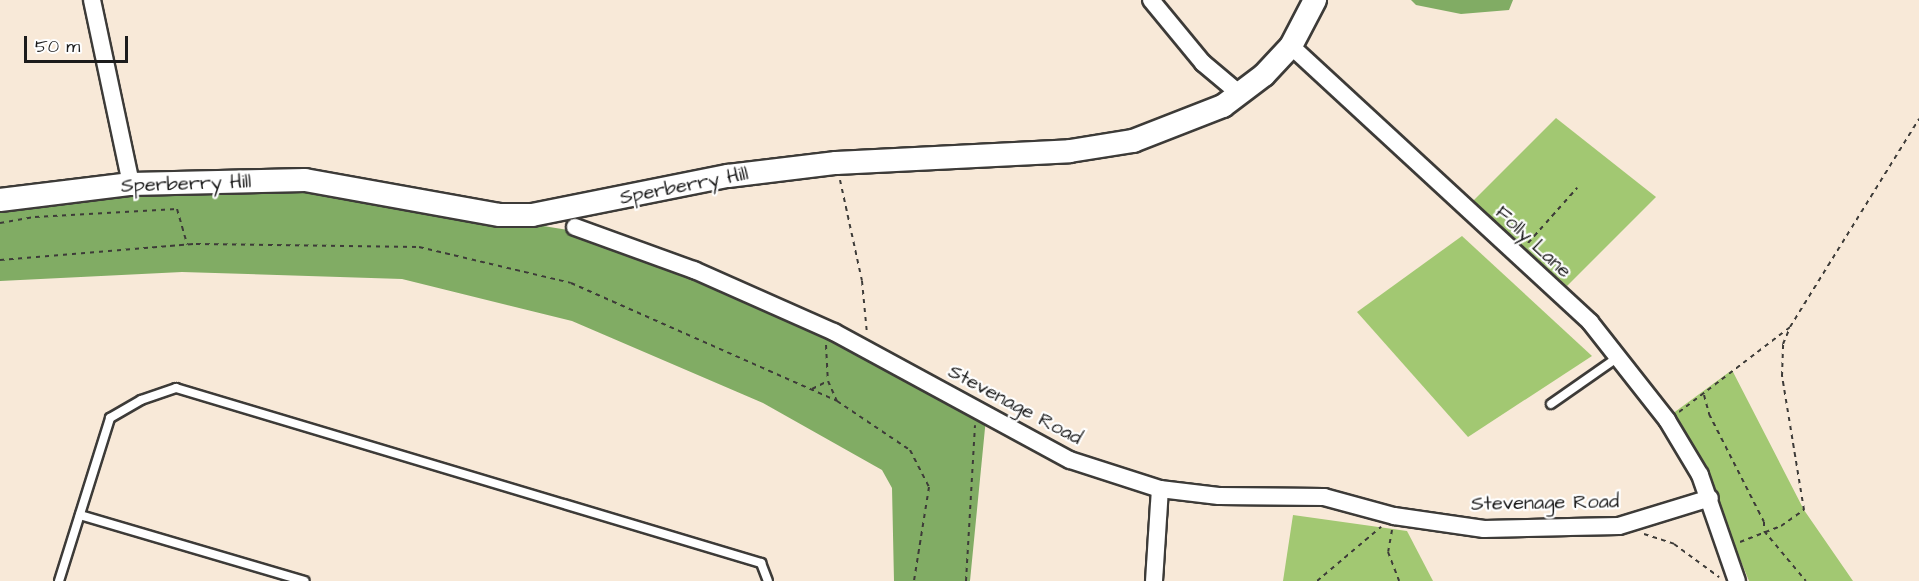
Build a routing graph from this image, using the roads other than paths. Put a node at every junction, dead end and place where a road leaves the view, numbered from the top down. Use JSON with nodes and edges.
{"nodes":[{"id":1,"x":92,"y":0,"type":"edge"},
{"id":2,"x":1151,"y":0,"type":"edge"},
{"id":3,"x":1315,"y":0,"type":"edge"},
{"id":4,"x":1291,"y":46,"type":"junction"},
{"id":5,"x":1240,"y":94,"type":"junction"},
{"id":6,"x":131,"y":184,"type":"junction"},
{"id":7,"x":0,"y":200,"type":"edge"},
{"id":8,"x":574,"y":227,"type":"dead end"},
{"id":9,"x":1618,"y":356,"type":"junction"},
{"id":10,"x":1551,"y":404,"type":"dead end"},
{"id":11,"x":1160,"y":489,"type":"junction"},
{"id":12,"x":1710,"y":498,"type":"junction"},
{"id":13,"x":80,"y":515,"type":"junction"},
{"id":14,"x":1729,"y":580,"type":"edge"},
{"id":15,"x":59,"y":581,"type":"edge"},
{"id":16,"x":304,"y":581,"type":"edge"},
{"id":17,"x":768,"y":581,"type":"edge"},
{"id":18,"x":1154,"y":581,"type":"edge"}],
"edges":[{"from":1,"to":6,"type":"street"},
{"from":2,"to":5,"type":"street"},
{"from":3,"to":4,"type":"street","name":"Sperberry Hill"},
{"from":4,"to":5,"type":"street","name":"Sperberry Hill"},
{"from":4,"to":9,"type":"street","name":"Folly Lane"},
{"from":5,"to":6,"type":"street","name":"Sperberry Hill"},
{"from":6,"to":7,"type":"street","name":"Sperberry Hill"},
{"from":8,"to":11,"type":"street","name":"Stevenage Road"},
{"from":9,"to":10,"type":"lane"},
{"from":9,"to":12,"type":"street","name":"Folly Lane"},
{"from":11,"to":12,"type":"street","name":"Stevenage Road"},
{"from":11,"to":18,"type":"street"},
{"from":12,"to":14,"type":"street","name":"Folly Lane"},
{"from":13,"to":15,"type":"lane"},
{"from":13,"to":16,"type":"lane"},
{"from":13,"to":17,"type":"lane"}]}
